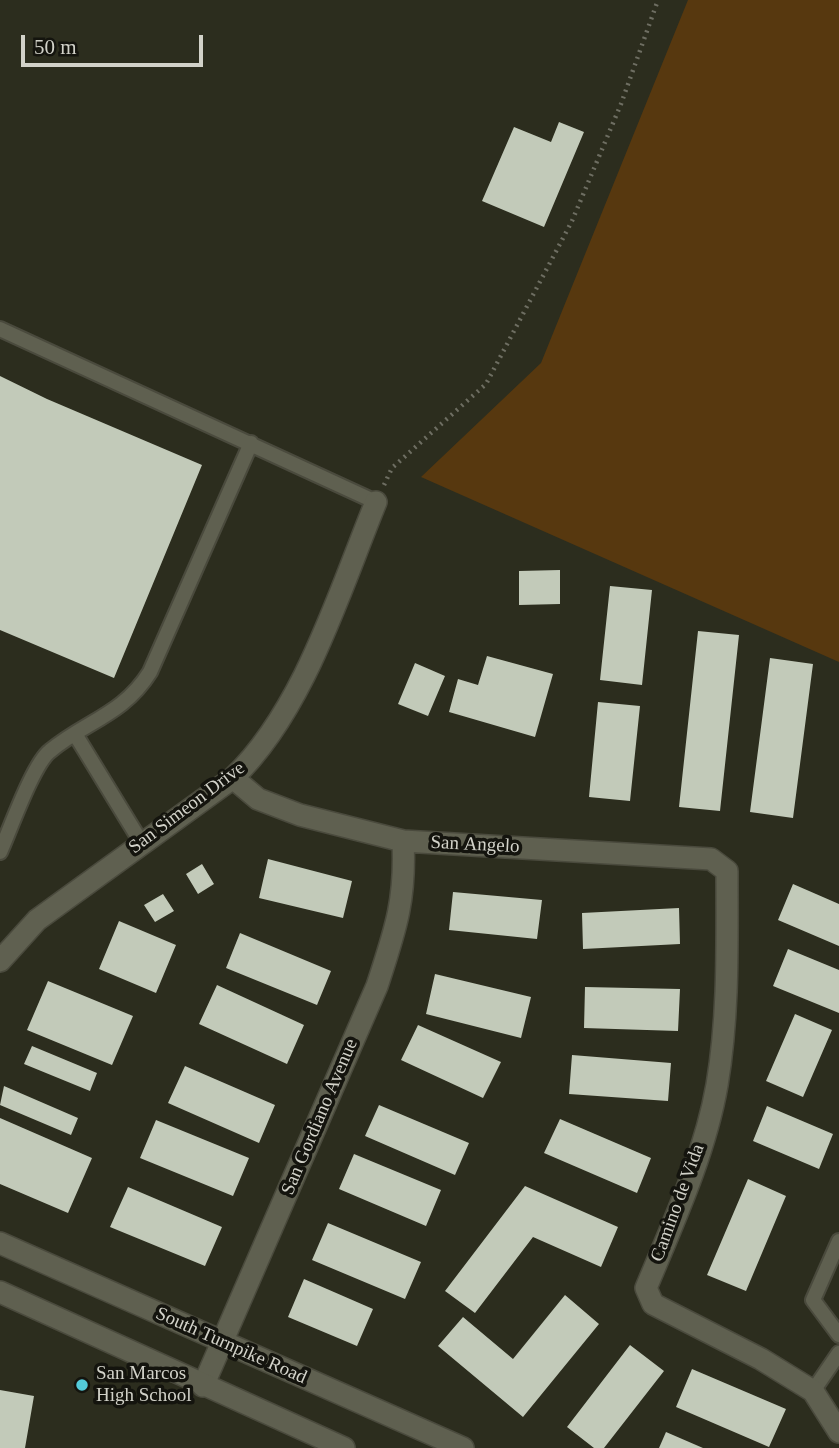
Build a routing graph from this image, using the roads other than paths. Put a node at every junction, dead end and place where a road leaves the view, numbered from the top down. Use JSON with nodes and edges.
{"nodes":[{"id":1,"x":0,"y":328,"type":"edge"},
{"id":2,"x":251,"y":443,"type":"junction"},
{"id":3,"x":376,"y":502,"type":"joint"},
{"id":4,"x":75,"y":734,"type":"junction"},
{"id":5,"x":233,"y":778,"type":"junction"},
{"id":6,"x":403,"y":841,"type":"junction"},
{"id":7,"x":141,"y":842,"type":"junction"},
{"id":8,"x":0,"y":852,"type":"edge"},
{"id":9,"x":727,"y":871,"type":"joint"},
{"id":10,"x":0,"y":961,"type":"edge"},
{"id":11,"x":839,"y":1241,"type":"edge"},
{"id":12,"x":0,"y":1243,"type":"edge"},
{"id":13,"x":0,"y":1292,"type":"edge"},
{"id":14,"x":839,"y":1335,"type":"edge"},
{"id":15,"x":222,"y":1343,"type":"junction"},
{"id":16,"x":839,"y":1353,"type":"edge"},
{"id":17,"x":204,"y":1386,"type":"junction"},
{"id":18,"x":813,"y":1391,"type":"junction"},
{"id":19,"x":839,"y":1432,"type":"edge"},
{"id":20,"x":344,"y":1448,"type":"edge"},
{"id":21,"x":463,"y":1448,"type":"edge"}],
"edges":[{"from":1,"to":2,"type":"lane"},
{"from":2,"to":3,"type":"lane"},
{"from":2,"to":4,"type":"lane"},
{"from":3,"to":5,"type":"street","name":"San Simeon Drive"},
{"from":4,"to":7,"type":"lane"},
{"from":4,"to":8,"type":"lane"},
{"from":5,"to":6,"type":"street","name":"San Angelo"},
{"from":5,"to":7,"type":"street","name":"San Simeon Drive"},
{"from":6,"to":9,"type":"street","name":"San Angelo"},
{"from":6,"to":15,"type":"street","name":"San Gordiano Avenue"},
{"from":7,"to":10,"type":"street","name":"San Simeon Drive"},
{"from":9,"to":18,"type":"street","name":"Camino de Vida"},
{"from":11,"to":14,"type":"lane"},
{"from":12,"to":15,"type":"street","name":"South Turnpike Road"},
{"from":13,"to":17,"type":"street"},
{"from":15,"to":17,"type":"street","name":"San Gordiano Avenue"},
{"from":15,"to":21,"type":"street","name":"South Turnpike Road"},
{"from":16,"to":18,"type":"lane"},
{"from":17,"to":20,"type":"street"},
{"from":18,"to":19,"type":"street","name":"Camino de Vida"}]}
